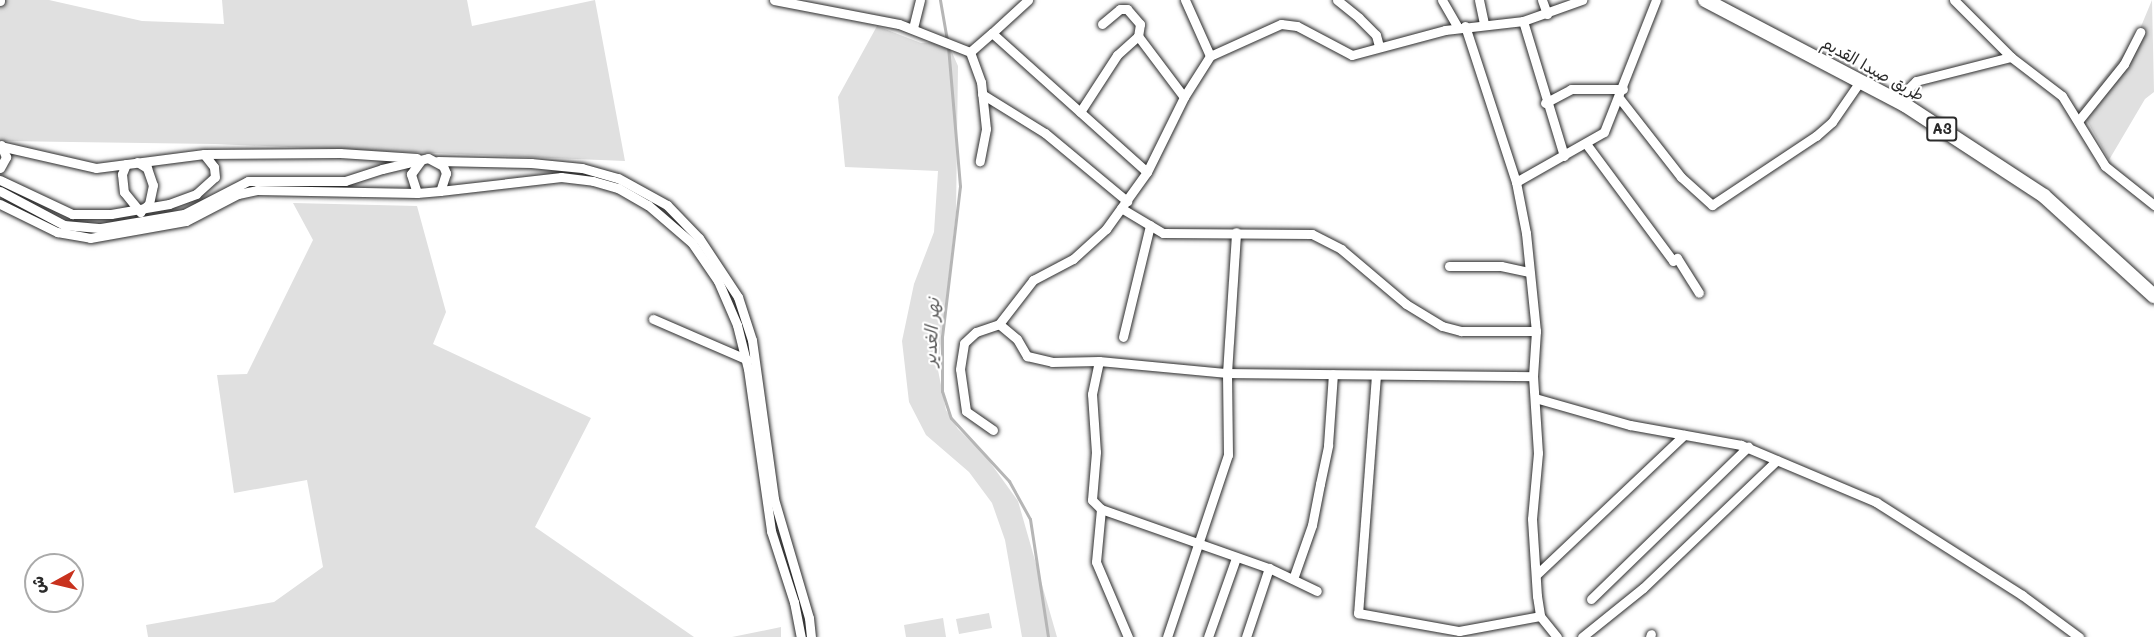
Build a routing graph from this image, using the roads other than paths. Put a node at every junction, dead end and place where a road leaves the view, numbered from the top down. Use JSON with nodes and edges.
{"nodes":[{"id":1,"x":774,"y":0,"type":"edge"},
{"id":2,"x":920,"y":0,"type":"edge"},
{"id":3,"x":1028,"y":0,"type":"edge"},
{"id":4,"x":1185,"y":0,"type":"edge"},
{"id":5,"x":1337,"y":0,"type":"edge"},
{"id":6,"x":1442,"y":0,"type":"edge"},
{"id":7,"x":1479,"y":0,"type":"edge"},
{"id":8,"x":1542,"y":0,"type":"edge"},
{"id":9,"x":1582,"y":0,"type":"edge"},
{"id":10,"x":1656,"y":0,"type":"edge"},
{"id":11,"x":1705,"y":0,"type":"edge"},
{"id":12,"x":1954,"y":0,"type":"edge"},
{"id":13,"x":1547,"y":14,"type":"junction"},
{"id":14,"x":1522,"y":21,"type":"junction"},
{"id":15,"x":1102,"y":24,"type":"dead end"},
{"id":16,"x":1484,"y":24,"type":"junction"},
{"id":17,"x":1462,"y":27,"type":"junction"},
{"id":18,"x":913,"y":28,"type":"junction"},
{"id":19,"x":2140,"y":32,"type":"dead end"},
{"id":20,"x":993,"y":33,"type":"junction"},
{"id":21,"x":1138,"y":36,"type":"junction"},
{"id":22,"x":1379,"y":46,"type":"junction"},
{"id":23,"x":970,"y":52,"type":"junction"},
{"id":24,"x":1210,"y":56,"type":"junction"},
{"id":25,"x":2011,"y":57,"type":"junction"},
{"id":26,"x":1861,"y":80,"type":"junction"},
{"id":27,"x":1623,"y":89,"type":"junction"},
{"id":28,"x":982,"y":94,"type":"junction"},
{"id":29,"x":1184,"y":97,"type":"junction"},
{"id":30,"x":1620,"y":99,"type":"junction"},
{"id":31,"x":1545,"y":103,"type":"junction"},
{"id":32,"x":1905,"y":105,"type":"junction"},
{"id":33,"x":1080,"y":112,"type":"junction"},
{"id":34,"x":2079,"y":120,"type":"junction"},
{"id":35,"x":1,"y":145,"type":"edge"},
{"id":36,"x":1587,"y":145,"type":"junction"},
{"id":37,"x":204,"y":154,"type":"junction"},
{"id":38,"x":1564,"y":156,"type":"junction"},
{"id":39,"x":421,"y":159,"type":"junction"},
{"id":40,"x":438,"y":161,"type":"junction"},
{"id":41,"x":980,"y":161,"type":"dead end"},
{"id":42,"x":136,"y":162,"type":"junction"},
{"id":43,"x":126,"y":164,"type":"junction"},
{"id":44,"x":0,"y":168,"type":"edge"},
{"id":45,"x":1147,"y":172,"type":"junction"},
{"id":46,"x":0,"y":180,"type":"edge"},
{"id":47,"x":1516,"y":182,"type":"junction"},
{"id":48,"x":0,"y":191,"type":"edge"},
{"id":49,"x":440,"y":191,"type":"junction"},
{"id":50,"x":417,"y":193,"type":"junction"},
{"id":51,"x":0,"y":204,"type":"edge"},
{"id":52,"x":1124,"y":205,"type":"junction"},
{"id":53,"x":2154,"y":205,"type":"edge"},
{"id":54,"x":141,"y":211,"type":"junction"},
{"id":55,"x":152,"y":220,"type":"junction"},
{"id":56,"x":135,"y":223,"type":"junction"},
{"id":57,"x":1150,"y":225,"type":"junction"},
{"id":58,"x":165,"y":227,"type":"junction"},
{"id":59,"x":1236,"y":232,"type":"junction"},
{"id":60,"x":125,"y":234,"type":"junction"},
{"id":61,"x":1449,"y":266,"type":"dead end"},
{"id":62,"x":1529,"y":272,"type":"junction"},
{"id":63,"x":1699,"y":293,"type":"dead end"},
{"id":64,"x":2154,"y":296,"type":"edge"},
{"id":65,"x":653,"y":319,"type":"dead end"},
{"id":66,"x":999,"y":324,"type":"junction"},
{"id":67,"x":1536,"y":331,"type":"junction"},
{"id":68,"x":1123,"y":338,"type":"dead end"},
{"id":69,"x":751,"y":359,"type":"junction"},
{"id":70,"x":1099,"y":361,"type":"junction"},
{"id":71,"x":1227,"y":373,"type":"junction"},
{"id":72,"x":1333,"y":374,"type":"junction"},
{"id":73,"x":1376,"y":375,"type":"junction"},
{"id":74,"x":1533,"y":376,"type":"junction"},
{"id":75,"x":1535,"y":398,"type":"junction"},
{"id":76,"x":993,"y":430,"type":"dead end"},
{"id":77,"x":1684,"y":435,"type":"junction"},
{"id":78,"x":1748,"y":447,"type":"junction"},
{"id":79,"x":1778,"y":460,"type":"junction"},
{"id":80,"x":1101,"y":509,"type":"junction"},
{"id":81,"x":1199,"y":546,"type":"junction"},
{"id":82,"x":1236,"y":558,"type":"junction"},
{"id":83,"x":1269,"y":568,"type":"junction"},
{"id":84,"x":1536,"y":575,"type":"junction"},
{"id":85,"x":1293,"y":579,"type":"junction"},
{"id":86,"x":1317,"y":591,"type":"dead end"},
{"id":87,"x":1591,"y":599,"type":"dead end"},
{"id":88,"x":1540,"y":616,"type":"junction"},
{"id":89,"x":806,"y":636,"type":"edge"},
{"id":90,"x":1128,"y":637,"type":"edge"},
{"id":91,"x":1167,"y":637,"type":"edge"},
{"id":92,"x":1208,"y":637,"type":"edge"},
{"id":93,"x":1246,"y":637,"type":"edge"},
{"id":94,"x":1557,"y":637,"type":"edge"},
{"id":95,"x":1582,"y":637,"type":"edge"},
{"id":96,"x":2079,"y":637,"type":"edge"}],
"edges":[{"from":1,"to":18,"type":"street"},
{"from":2,"to":18,"type":"street"},
{"from":3,"to":20,"type":"street"},
{"from":4,"to":24,"type":"street"},
{"from":5,"to":22,"type":"street"},
{"from":6,"to":17,"type":"street"},
{"from":7,"to":16,"type":"street"},
{"from":8,"to":13,"type":"street"},
{"from":9,"to":13,"type":"street"},
{"from":10,"to":27,"type":"street"},
{"from":11,"to":26,"type":"highway","name":"طريق صيدا القديم","number":"A3"},
{"from":12,"to":25,"type":"street"},
{"from":13,"to":14,"type":"street"},
{"from":14,"to":16,"type":"street"},
{"from":14,"to":31,"type":"street"},
{"from":15,"to":21,"type":"street"},
{"from":16,"to":17,"type":"street"},
{"from":17,"to":22,"type":"street"},
{"from":17,"to":47,"type":"street"},
{"from":18,"to":23,"type":"street"},
{"from":19,"to":34,"type":"street"},
{"from":20,"to":23,"type":"street"},
{"from":20,"to":33,"type":"street"},
{"from":21,"to":29,"type":"street"},
{"from":21,"to":33,"type":"street"},
{"from":22,"to":24,"type":"street"},
{"from":23,"to":28,"type":"street"},
{"from":24,"to":29,"type":"street"},
{"from":25,"to":32,"type":"street"},
{"from":25,"to":34,"type":"street"},
{"from":26,"to":30,"type":"street"},
{"from":26,"to":32,"type":"highway","name":"طريق صيدا القديم","number":"A3"},
{"from":27,"to":30,"type":"street"},
{"from":27,"to":31,"type":"street"},
{"from":28,"to":41,"type":"street"},
{"from":28,"to":52,"type":"street"},
{"from":29,"to":45,"type":"street"},
{"from":30,"to":36,"type":"street"},
{"from":31,"to":38,"type":"street"},
{"from":32,"to":64,"type":"highway","name":"طريق صيدا القديم","number":"A3"},
{"from":33,"to":45,"type":"street"},
{"from":34,"to":53,"type":"street"},
{"from":35,"to":43,"type":"street"},
{"from":35,"to":44,"type":"street"},
{"from":36,"to":38,"type":"street"},
{"from":36,"to":63,"type":"street"},
{"from":37,"to":39,"type":"street"},
{"from":37,"to":42,"type":"street"},
{"from":37,"to":54,"type":"street"},
{"from":38,"to":47,"type":"street"},
{"from":39,"to":40,"type":"street"},
{"from":39,"to":50,"type":"street"},
{"from":39,"to":55,"type":"street"},
{"from":40,"to":49,"type":"street"},
{"from":40,"to":69,"type":"street"},
{"from":42,"to":43,"type":"street"},
{"from":42,"to":54,"type":"street"},
{"from":43,"to":54,"type":"street"},
{"from":45,"to":52,"type":"street"},
{"from":46,"to":54,"type":"street"},
{"from":47,"to":62,"type":"street"},
{"from":48,"to":56,"type":"street"},
{"from":49,"to":50,"type":"street"},
{"from":49,"to":69,"type":"street"},
{"from":50,"to":58,"type":"street"},
{"from":51,"to":60,"type":"street"},
{"from":52,"to":57,"type":"street"},
{"from":52,"to":66,"type":"street"},
{"from":54,"to":55,"type":"street"},
{"from":54,"to":56,"type":"street"},
{"from":55,"to":56,"type":"street"},
{"from":55,"to":58,"type":"street"},
{"from":56,"to":60,"type":"street"},
{"from":57,"to":59,"type":"street"},
{"from":57,"to":68,"type":"street"},
{"from":58,"to":60,"type":"street"},
{"from":59,"to":67,"type":"street"},
{"from":59,"to":71,"type":"street"},
{"from":61,"to":62,"type":"street"},
{"from":62,"to":67,"type":"street"},
{"from":65,"to":69,"type":"street"},
{"from":66,"to":70,"type":"street"},
{"from":66,"to":76,"type":"street"},
{"from":67,"to":74,"type":"street"},
{"from":69,"to":89,"type":"street"},
{"from":70,"to":71,"type":"street"},
{"from":70,"to":80,"type":"street"},
{"from":71,"to":72,"type":"street"},
{"from":71,"to":81,"type":"street"},
{"from":72,"to":73,"type":"street"},
{"from":72,"to":85,"type":"street"},
{"from":73,"to":74,"type":"street"},
{"from":73,"to":88,"type":"street"},
{"from":74,"to":75,"type":"street"},
{"from":75,"to":77,"type":"street"},
{"from":75,"to":84,"type":"street"},
{"from":77,"to":78,"type":"street"},
{"from":77,"to":84,"type":"street"},
{"from":78,"to":79,"type":"street"},
{"from":78,"to":87,"type":"street"},
{"from":79,"to":95,"type":"street"},
{"from":79,"to":96,"type":"street"},
{"from":80,"to":81,"type":"street"},
{"from":80,"to":90,"type":"street"},
{"from":81,"to":82,"type":"street"},
{"from":81,"to":91,"type":"street"},
{"from":82,"to":83,"type":"street"},
{"from":82,"to":92,"type":"street"},
{"from":83,"to":85,"type":"street"},
{"from":83,"to":93,"type":"street"},
{"from":84,"to":88,"type":"street"},
{"from":85,"to":86,"type":"street"},
{"from":88,"to":94,"type":"street"}]}
